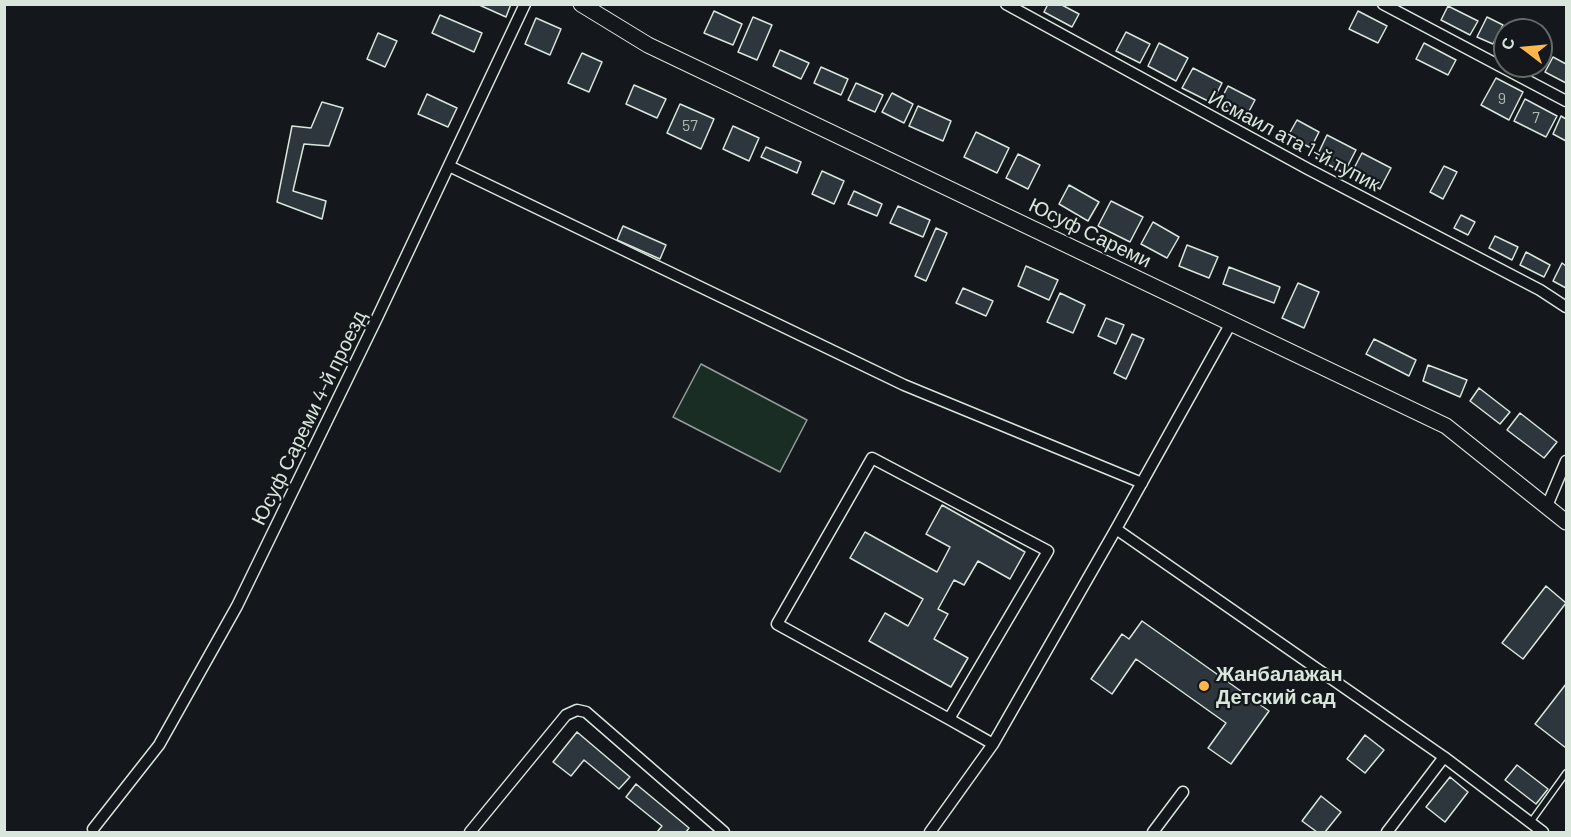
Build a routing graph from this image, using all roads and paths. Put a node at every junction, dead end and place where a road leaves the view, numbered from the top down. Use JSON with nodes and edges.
{"nodes":[{"id":1,"x":525,"y":4,"type":"edge"},
{"id":2,"x":581,"y":4,"type":"edge"},
{"id":3,"x":1006,"y":4,"type":"edge"},
{"id":4,"x":1383,"y":4,"type":"edge"},
{"id":5,"x":1566,"y":101,"type":"edge"},
{"id":6,"x":448,"y":166,"type":"junction"},
{"id":7,"x":1566,"y":307,"type":"edge"},
{"id":8,"x":1232,"y":323,"type":"junction"},
{"id":9,"x":1566,"y":461,"type":"edge"},
{"id":10,"x":1142,"y":483,"type":"junction"},
{"id":11,"x":1547,"y":506,"type":"junction"},
{"id":12,"x":1566,"y":522,"type":"edge"},
{"id":13,"x":1116,"y":529,"type":"junction"},
{"id":14,"x":949,"y":719,"type":"junction"},
{"id":15,"x":993,"y":744,"type":"junction"},
{"id":16,"x":1444,"y":757,"type":"junction"},
{"id":17,"x":1566,"y":773,"type":"edge"},
{"id":18,"x":1184,"y":792,"type":"dead end"},
{"id":19,"x":1530,"y":823,"type":"junction"},
{"id":20,"x":91,"y":831,"type":"edge"},
{"id":21,"x":718,"y":831,"type":"edge"},
{"id":22,"x":470,"y":832,"type":"edge"},
{"id":23,"x":930,"y":832,"type":"edge"},
{"id":24,"x":1153,"y":832,"type":"edge"},
{"id":25,"x":1387,"y":832,"type":"edge"},
{"id":26,"x":1543,"y":832,"type":"edge"}],
"edges":[{"from":1,"to":6,"type":"street","name":"Юсуф Сареми 4-й проезд"},
{"from":2,"to":8,"type":"main road","name":"Юсуф Сареми"},
{"from":3,"to":7,"type":"street","name":"Исмаил ата 1-й тупик"},
{"from":4,"to":5,"type":"street"},
{"from":6,"to":10,"type":"street"},
{"from":6,"to":20,"type":"street","name":"Юсуф Сареми 4-й проезд"},
{"from":8,"to":10,"type":"street"},
{"from":8,"to":11,"type":"main road","name":"Юсуф Сареми"},
{"from":9,"to":11,"type":"street"},
{"from":10,"to":13,"type":"street"},
{"from":11,"to":12,"type":"main road","name":"Юсуф Сареми"},
{"from":13,"to":15,"type":"street"},
{"from":13,"to":16,"type":"street"},
{"from":14,"to":14,"type":"street"},
{"from":14,"to":15,"type":"street"},
{"from":15,"to":23,"type":"street"},
{"from":16,"to":19,"type":"street"},
{"from":16,"to":25,"type":"street"},
{"from":17,"to":19,"type":"lane"},
{"from":18,"to":24,"type":"street"},
{"from":19,"to":26,"type":"street"},
{"from":21,"to":22,"type":"street"}]}
